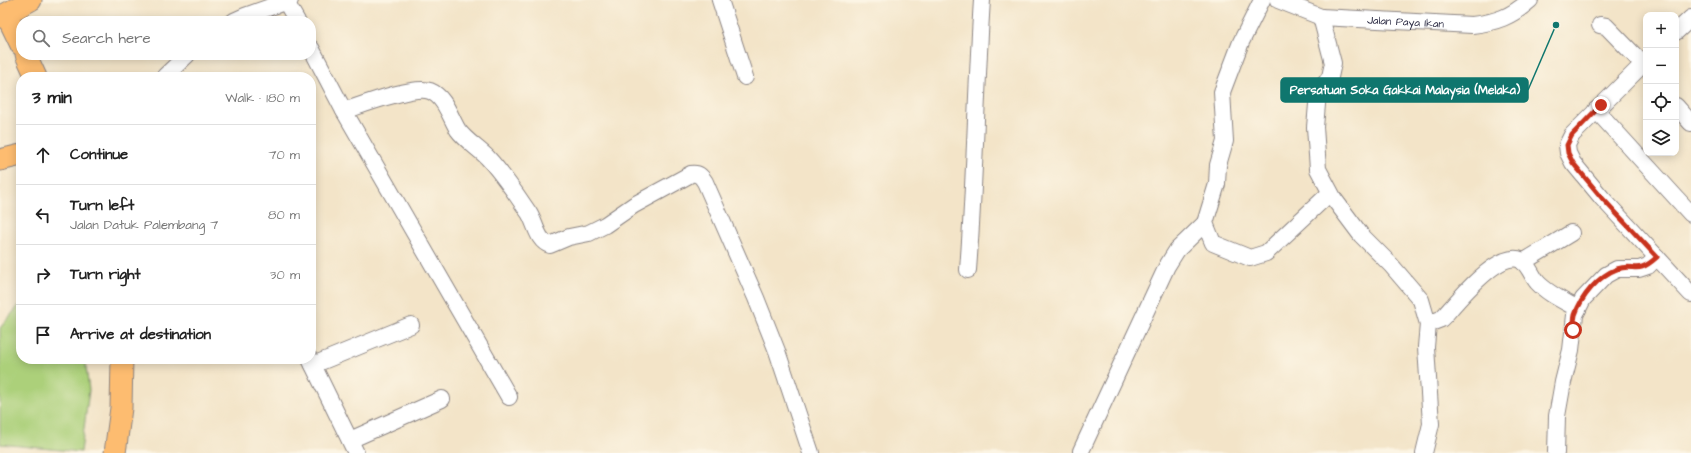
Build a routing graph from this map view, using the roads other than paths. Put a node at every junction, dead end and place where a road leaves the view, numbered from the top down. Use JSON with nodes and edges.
{"nodes":[{"id":1,"x":31,"y":0,"type":"edge"},
{"id":2,"x":720,"y":0,"type":"edge"},
{"id":3,"x":982,"y":0,"type":"edge"},
{"id":4,"x":1262,"y":0,"type":"edge"},
{"id":5,"x":1278,"y":0,"type":"edge"},
{"id":6,"x":1530,"y":0,"type":"edge"},
{"id":7,"x":288,"y":1,"type":"edge"},
{"id":8,"x":2,"y":13,"type":"edge"},
{"id":9,"x":245,"y":16,"type":"edge"},
{"id":10,"x":295,"y":16,"type":"edge"},
{"id":11,"x":1321,"y":16,"type":"junction"},
{"id":12,"x":1600,"y":25,"type":"dead end"},
{"id":13,"x":16,"y":37,"type":"edge"},
{"id":14,"x":316,"y":58,"type":"edge"},
{"id":15,"x":28,"y":60,"type":"edge"},
{"id":16,"x":182,"y":60,"type":"edge"},
{"id":17,"x":1643,"y":65,"type":"edge"},
{"id":18,"x":1643,"y":67,"type":"edge"},
{"id":19,"x":34,"y":72,"type":"edge"},
{"id":20,"x":169,"y":72,"type":"edge"},
{"id":21,"x":745,"y":77,"type":"dead end"},
{"id":22,"x":1679,"y":109,"type":"edge"},
{"id":23,"x":1596,"y":110,"type":"junction"},
{"id":24,"x":344,"y":111,"type":"junction"},
{"id":25,"x":1691,"y":122,"type":"edge"},
{"id":26,"x":16,"y":156,"type":"edge"},
{"id":27,"x":0,"y":160,"type":"edge"},
{"id":28,"x":16,"y":162,"type":"edge"},
{"id":29,"x":1330,"y":193,"type":"junction"},
{"id":30,"x":1691,"y":214,"type":"edge"},
{"id":31,"x":1205,"y":223,"type":"junction"},
{"id":32,"x":1571,"y":233,"type":"dead end"},
{"id":33,"x":1657,"y":257,"type":"junction"},
{"id":34,"x":1523,"y":262,"type":"junction"},
{"id":35,"x":968,"y":270,"type":"dead end"},
{"id":36,"x":1691,"y":294,"type":"edge"},
{"id":37,"x":1578,"y":308,"type":"junction"},
{"id":38,"x":1428,"y":324,"type":"junction"},
{"id":39,"x":411,"y":325,"type":"dead end"},
{"id":40,"x":316,"y":360,"type":"edge"},
{"id":41,"x":122,"y":364,"type":"edge"},
{"id":42,"x":312,"y":364,"type":"edge"},
{"id":43,"x":509,"y":397,"type":"dead end"},
{"id":44,"x":442,"y":399,"type":"dead end"},
{"id":45,"x":353,"y":447,"type":"edge"},
{"id":46,"x":1081,"y":451,"type":"dead end"},
{"id":47,"x":115,"y":453,"type":"edge"},
{"id":48,"x":811,"y":453,"type":"edge"},
{"id":49,"x":1424,"y":453,"type":"edge"},
{"id":50,"x":1556,"y":453,"type":"edge"}],
"edges":[{"from":1,"to":8,"type":"main road"},
{"from":2,"to":21,"type":"street"},
{"from":3,"to":35,"type":"street"},
{"from":4,"to":31,"type":"street"},
{"from":5,"to":11,"type":"street","name":"Jalan Paya Ikan"},
{"from":6,"to":11,"type":"street","name":"Jalan Paya Ikan"},
{"from":7,"to":9,"type":"street"},
{"from":7,"to":10,"type":"street"},
{"from":8,"to":13,"type":"main road"},
{"from":11,"to":29,"type":"street"},
{"from":12,"to":17,"type":"street"},
{"from":14,"to":24,"type":"street"},
{"from":15,"to":19,"type":"main road"},
{"from":16,"to":20,"type":"street"},
{"from":18,"to":23,"type":"street"},
{"from":22,"to":25,"type":"street"},
{"from":23,"to":30,"type":"street"},
{"from":23,"to":33,"type":"street"},
{"from":24,"to":43,"type":"street"},
{"from":24,"to":48,"type":"street"},
{"from":26,"to":27,"type":"main road"},
{"from":27,"to":28,"type":"main road"},
{"from":29,"to":31,"type":"street"},
{"from":29,"to":38,"type":"street"},
{"from":31,"to":46,"type":"street"},
{"from":32,"to":34,"type":"street"},
{"from":33,"to":36,"type":"street"},
{"from":33,"to":37,"type":"street"},
{"from":34,"to":37,"type":"street"},
{"from":34,"to":38,"type":"street"},
{"from":37,"to":50,"type":"street"},
{"from":38,"to":49,"type":"street"},
{"from":39,"to":40,"type":"street"},
{"from":41,"to":47,"type":"main road"},
{"from":42,"to":45,"type":"street"},
{"from":44,"to":45,"type":"street"}]}
